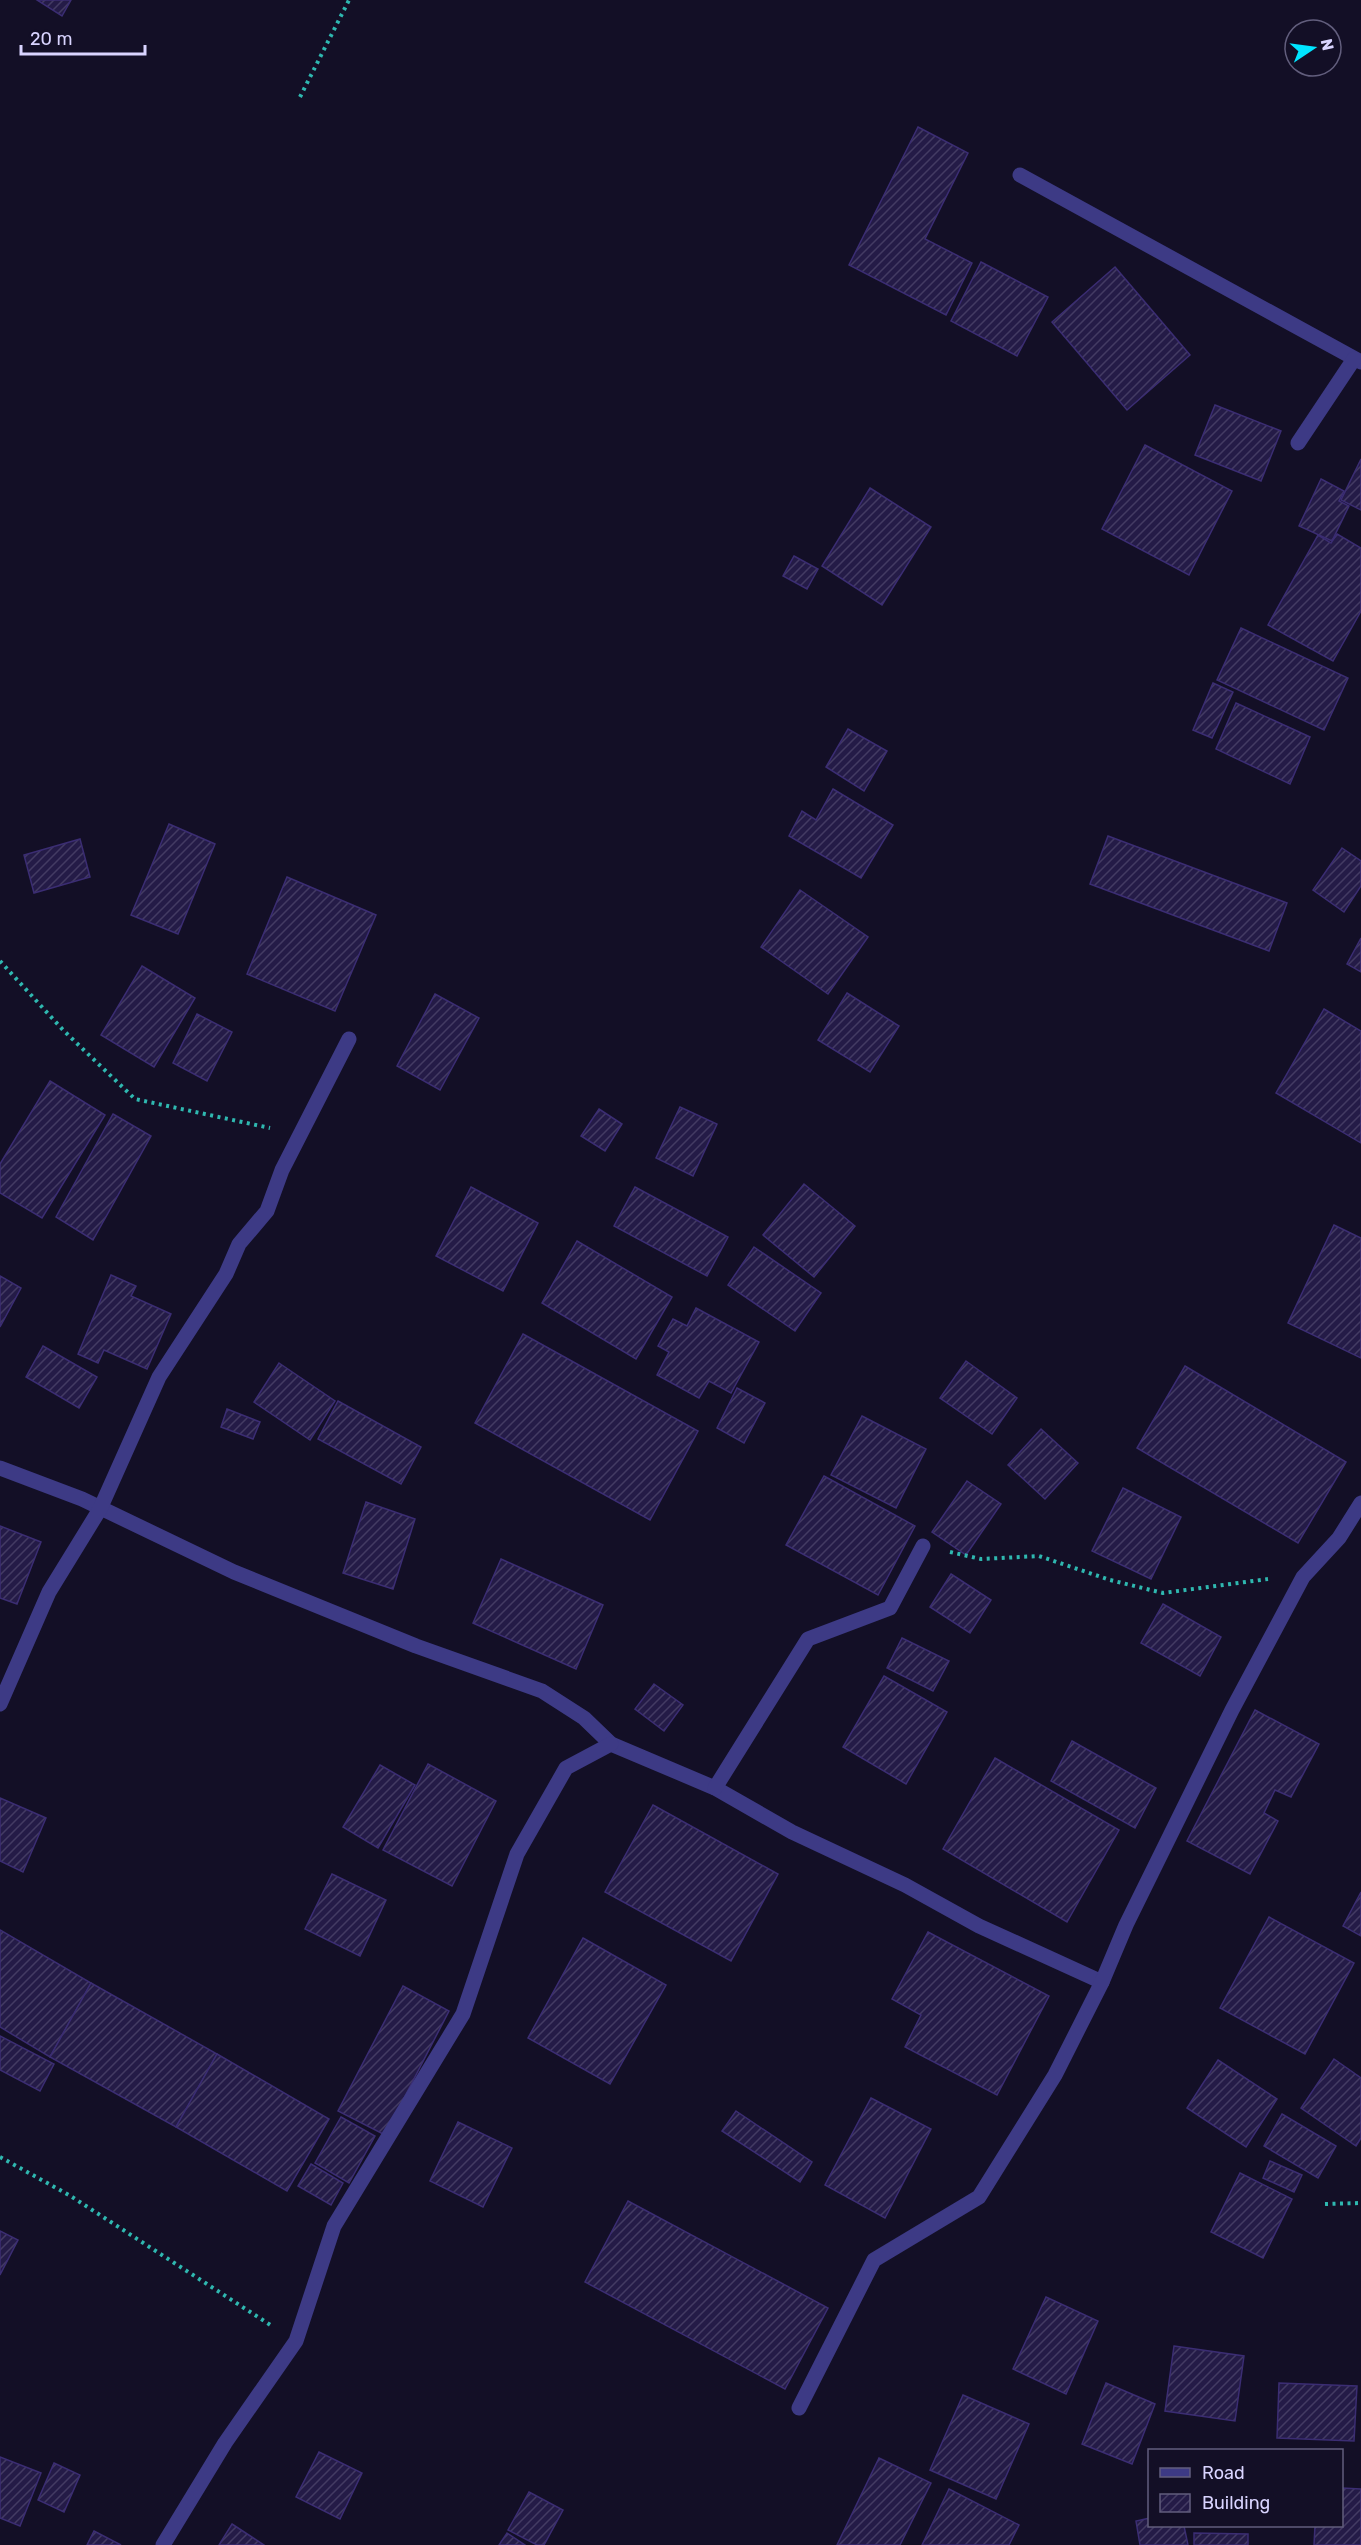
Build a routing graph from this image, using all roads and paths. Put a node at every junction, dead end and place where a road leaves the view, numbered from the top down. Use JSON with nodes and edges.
{"nodes":[{"id":1,"x":349,"y":0,"type":"edge"},
{"id":2,"x":300,"y":97,"type":"dead end"},
{"id":3,"x":1020,"y":175,"type":"dead end"},
{"id":4,"x":1357,"y":360,"type":"edge"},
{"id":5,"x":1298,"y":443,"type":"dead end"},
{"id":6,"x":0,"y":960,"type":"edge"},
{"id":7,"x":349,"y":1039,"type":"dead end"},
{"id":8,"x":300,"y":1135,"type":"junction"},
{"id":9,"x":0,"y":1468,"type":"edge"},
{"id":10,"x":1361,"y":1503,"type":"edge"},
{"id":11,"x":100,"y":1509,"type":"junction"},
{"id":12,"x":923,"y":1546,"type":"joint"},
{"id":13,"x":1303,"y":1577,"type":"junction"},
{"id":14,"x":0,"y":1704,"type":"edge"},
{"id":15,"x":611,"y":1744,"type":"junction"},
{"id":16,"x":715,"y":1788,"type":"junction"},
{"id":17,"x":1102,"y":1982,"type":"junction"},
{"id":18,"x":0,"y":2157,"type":"edge"},
{"id":19,"x":1361,"y":2203,"type":"edge"},
{"id":20,"x":1325,"y":2204,"type":"dead end"},
{"id":21,"x":296,"y":2341,"type":"junction"},
{"id":22,"x":799,"y":2408,"type":"dead end"},
{"id":23,"x":163,"y":2545,"type":"edge"}],
"edges":[{"from":1,"to":2,"type":"path"},
{"from":3,"to":4,"type":"street"},
{"from":4,"to":5,"type":"street"},
{"from":6,"to":8,"type":"path"},
{"from":7,"to":8,"type":"street"},
{"from":8,"to":11,"type":"street"},
{"from":9,"to":11,"type":"street"},
{"from":10,"to":13,"type":"street"},
{"from":11,"to":14,"type":"street"},
{"from":11,"to":15,"type":"street"},
{"from":12,"to":13,"type":"path"},
{"from":12,"to":16,"type":"street"},
{"from":13,"to":17,"type":"street"},
{"from":15,"to":16,"type":"street"},
{"from":15,"to":21,"type":"street"},
{"from":16,"to":17,"type":"street"},
{"from":17,"to":22,"type":"street"},
{"from":18,"to":21,"type":"path"},
{"from":19,"to":20,"type":"path"},
{"from":21,"to":23,"type":"street"}]}
